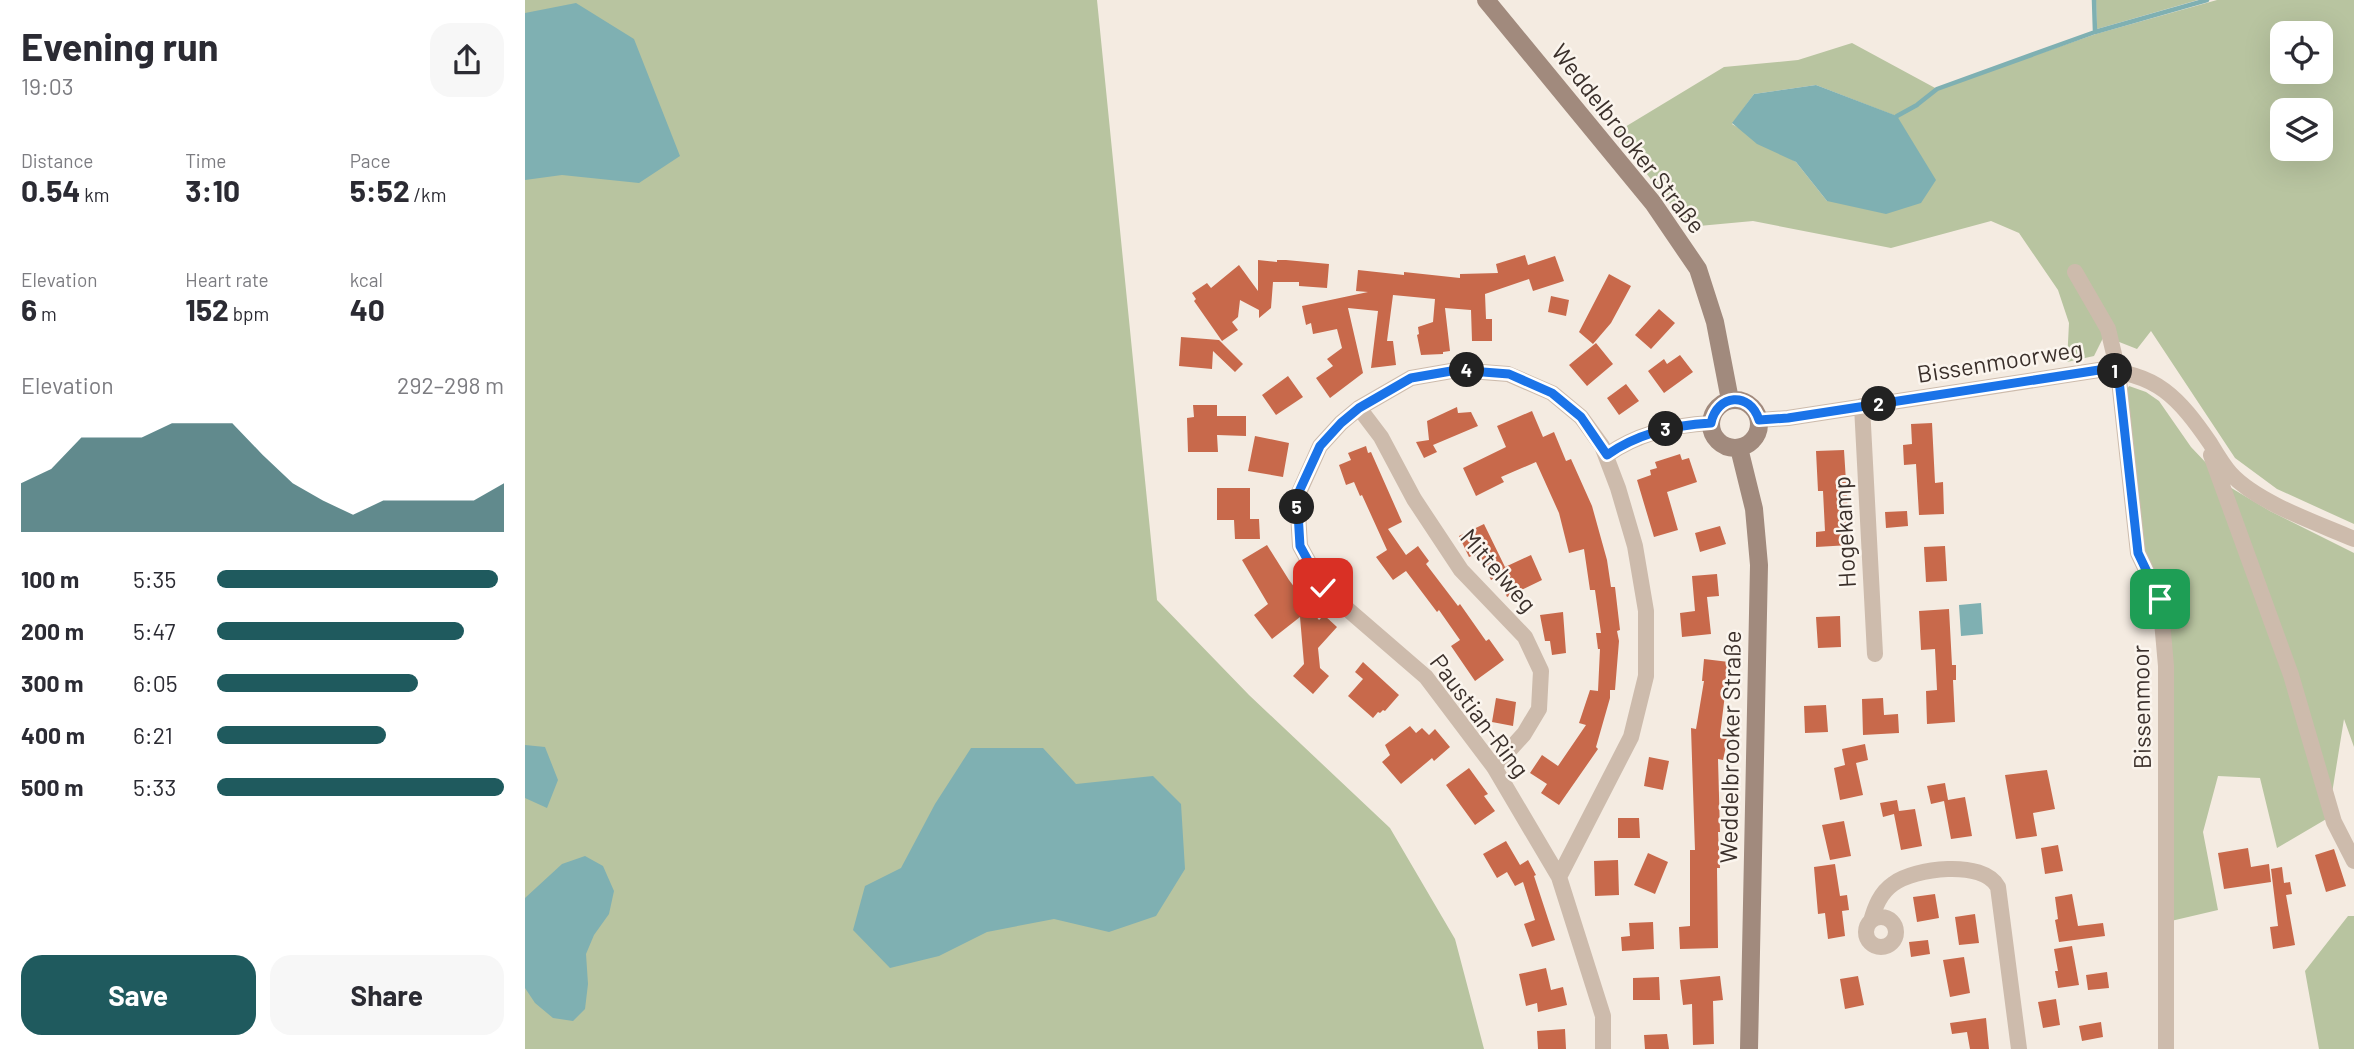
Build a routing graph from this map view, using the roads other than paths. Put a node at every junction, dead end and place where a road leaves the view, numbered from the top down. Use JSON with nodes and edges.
{"nodes":[{"id":1,"x":1486,"y":0,"type":"edge"},
{"id":2,"x":2075,"y":272,"type":"dead end"},
{"id":3,"x":2118,"y":371,"type":"junction"},
{"id":4,"x":1730,"y":400,"type":"junction"},
{"id":5,"x":1862,"y":406,"type":"junction"},
{"id":6,"x":1359,"y":408,"type":"junction"},
{"id":7,"x":1759,"y":420,"type":"junction"},
{"id":8,"x":1711,"y":423,"type":"junction"},
{"id":9,"x":2205,"y":436,"type":"junction"},
{"id":10,"x":1739,"y":448,"type":"junction"},
{"id":11,"x":1607,"y":455,"type":"junction"},
{"id":12,"x":2354,"y":539,"type":"edge"},
{"id":13,"x":1875,"y":654,"type":"dead end"},
{"id":14,"x":1494,"y":767,"type":"junction"},
{"id":15,"x":2354,"y":861,"type":"edge"},
{"id":16,"x":1559,"y":877,"type":"junction"},
{"id":17,"x":1871,"y":921,"type":"dead end"},
{"id":18,"x":1603,"y":1049,"type":"edge"},
{"id":19,"x":1749,"y":1049,"type":"edge"},
{"id":20,"x":2019,"y":1049,"type":"edge"},
{"id":21,"x":2166,"y":1049,"type":"edge"}],
"edges":[{"from":1,"to":4,"type":"street","name":"Weddelbrooker Straße"},
{"from":2,"to":3,"type":"street","name":"Bissenmoor"},
{"from":3,"to":5,"type":"street","name":"Bissenmoorweg"},
{"from":3,"to":9,"type":"street","name":"Bissenmoorweg"},
{"from":3,"to":21,"type":"street","name":"Bissenmoor"},
{"from":4,"to":7,"type":"street"},
{"from":4,"to":8,"type":"street"},
{"from":5,"to":7,"type":"street","name":"Bissenmoorweg"},
{"from":5,"to":13,"type":"street","name":"Hogekamp"},
{"from":6,"to":11,"type":"street","name":"Paustian-Ring"},
{"from":6,"to":14,"type":"street","name":"Mittelweg"},
{"from":6,"to":14,"type":"street","name":"Paustian-Ring"},
{"from":7,"to":10,"type":"street"},
{"from":8,"to":10,"type":"street"},
{"from":8,"to":11,"type":"street"},
{"from":9,"to":12,"type":"street","name":"Bissenmoorweg"},
{"from":9,"to":15,"type":"street"},
{"from":10,"to":19,"type":"street","name":"Weddelbrooker Straße"},
{"from":11,"to":16,"type":"street","name":"Paustian-Ring"},
{"from":14,"to":16,"type":"street","name":"Paustian-Ring"},
{"from":16,"to":18,"type":"street","name":"Paustian-Ring"},
{"from":17,"to":20,"type":"street"}]}
